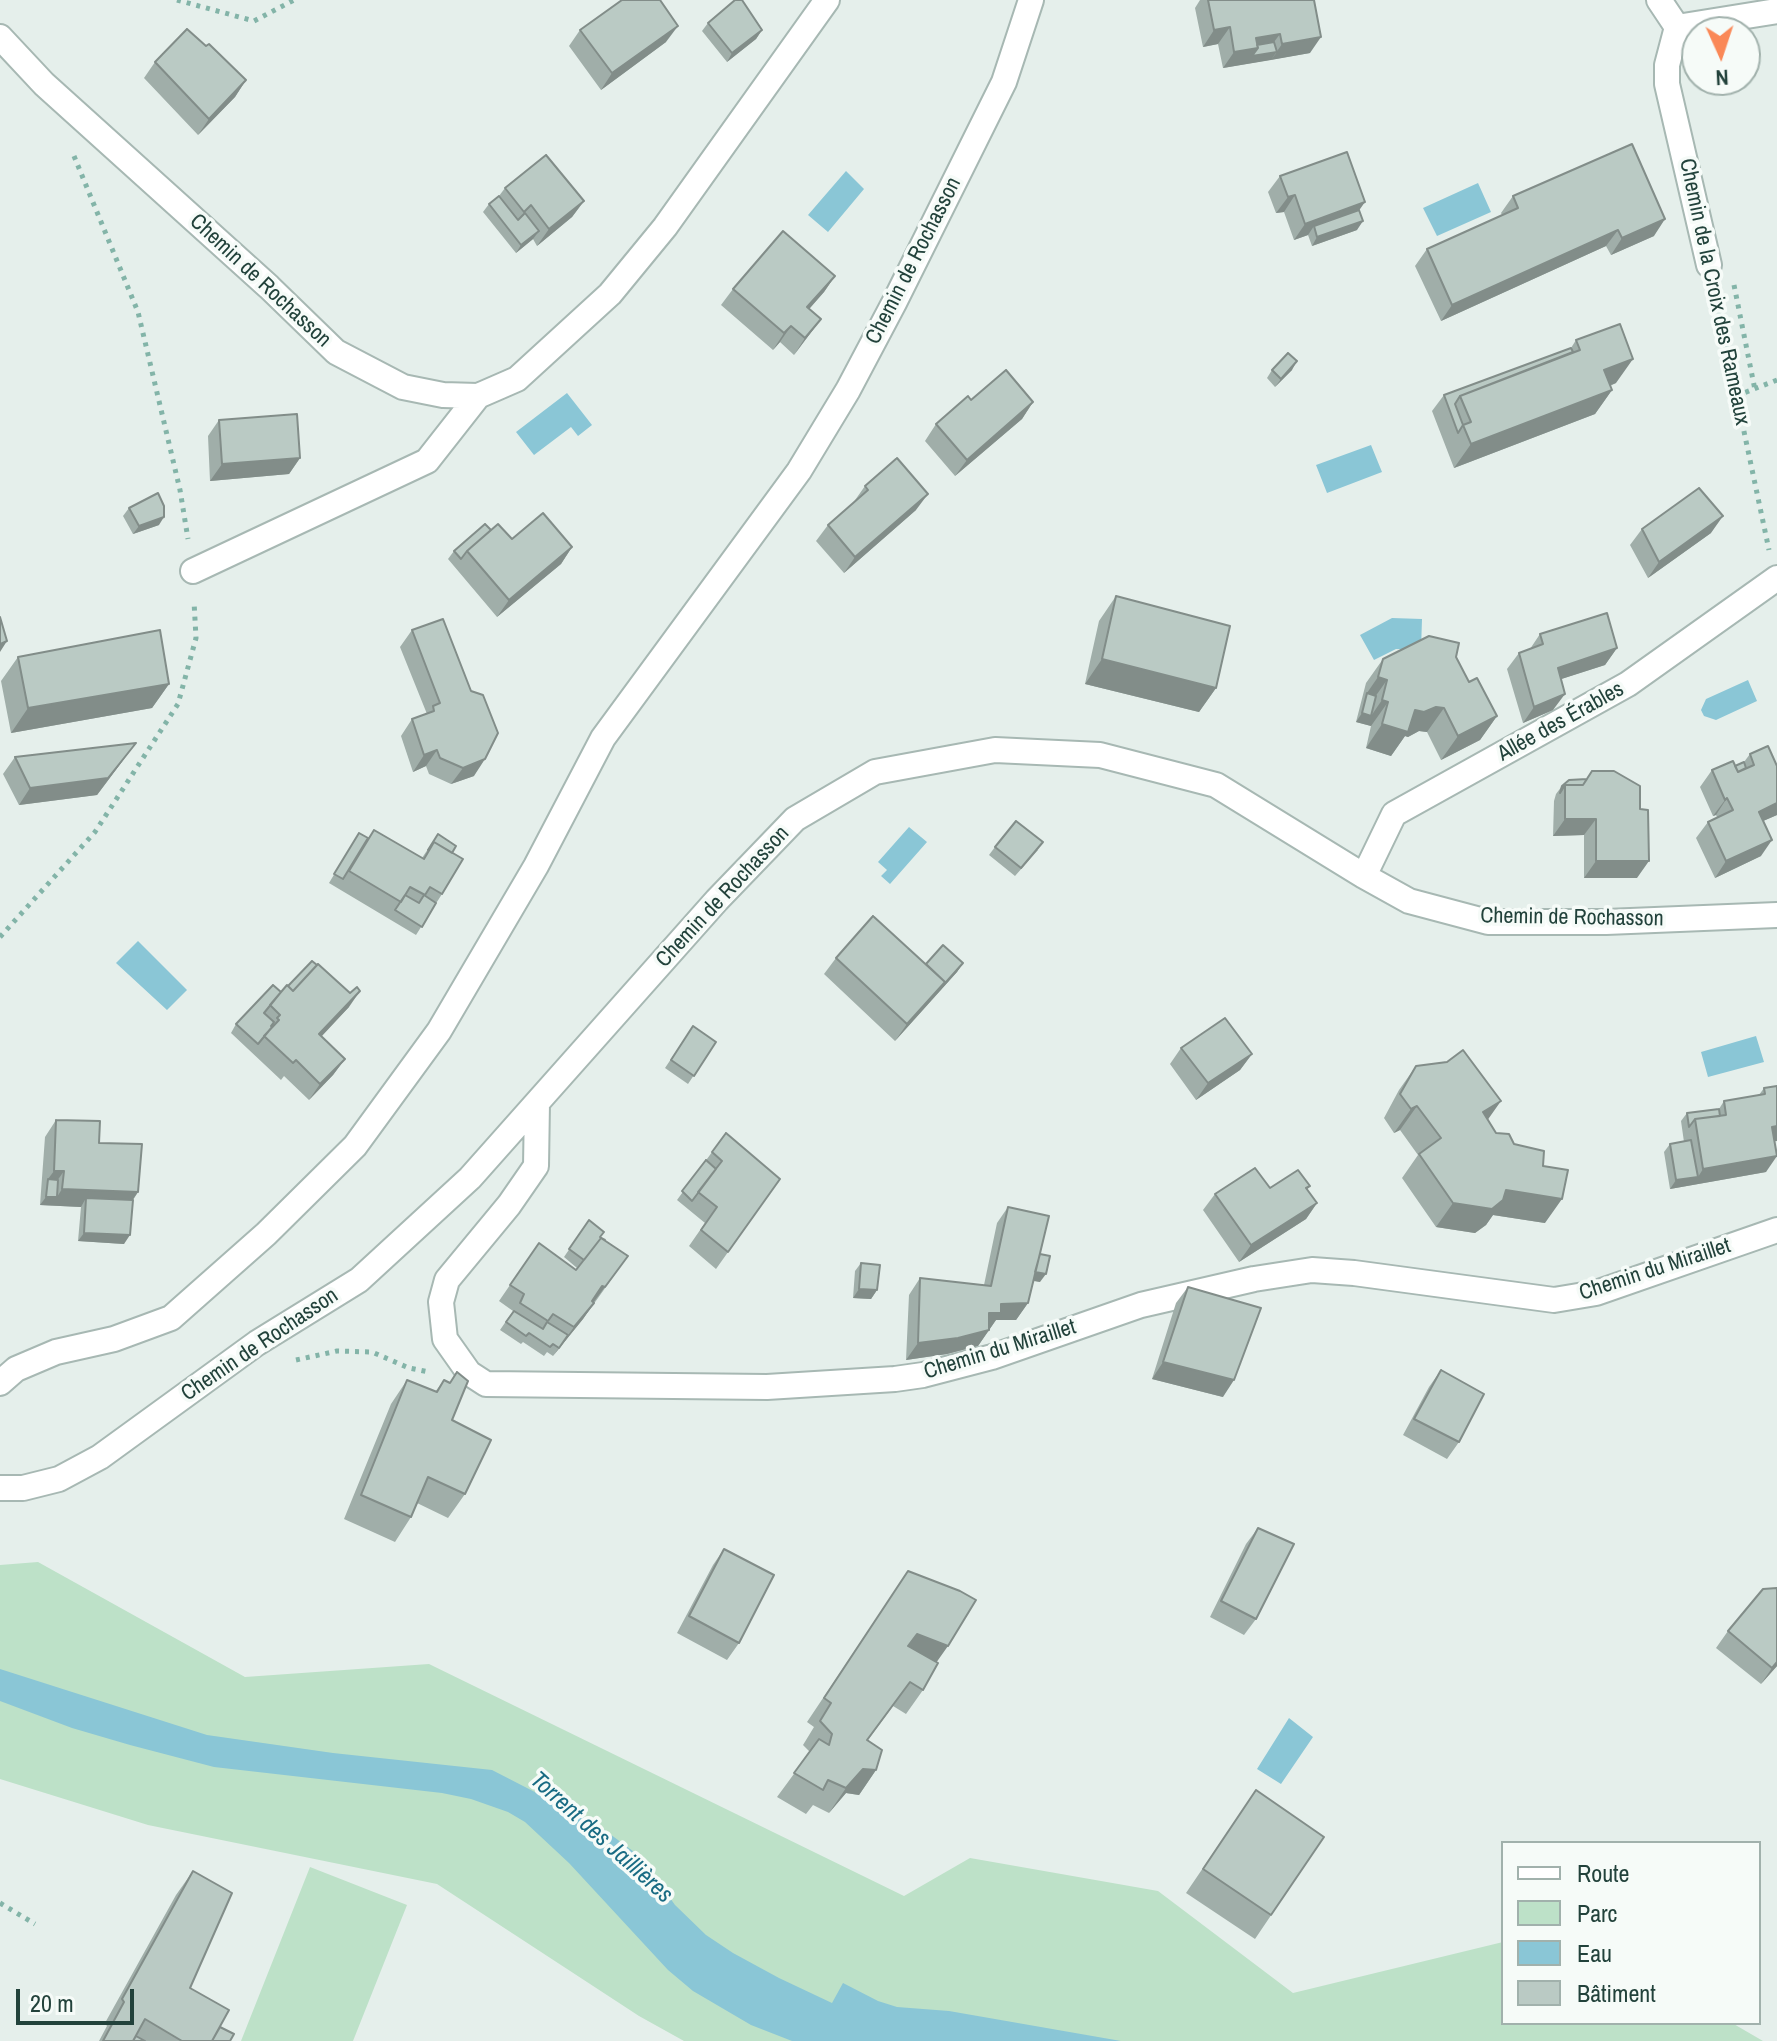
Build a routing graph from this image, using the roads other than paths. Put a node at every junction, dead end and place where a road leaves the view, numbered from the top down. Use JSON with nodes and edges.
{"nodes":[{"id":1,"x":827,"y":0,"type":"edge"},
{"id":2,"x":1031,"y":0,"type":"edge"},
{"id":3,"x":1659,"y":0,"type":"edge"},
{"id":4,"x":1777,"y":11,"type":"edge"},
{"id":5,"x":1677,"y":27,"type":"junction"},
{"id":6,"x":0,"y":37,"type":"edge"},
{"id":7,"x":1720,"y":269,"type":"road end"},
{"id":8,"x":478,"y":396,"type":"junction"},
{"id":9,"x":193,"y":571,"type":"road end"},
{"id":10,"x":1776,"y":582,"type":"edge"},
{"id":11,"x":1364,"y":876,"type":"junction"},
{"id":12,"x":1777,"y":915,"type":"edge"},
{"id":13,"x":537,"y":1103,"type":"junction"},
{"id":14,"x":1777,"y":1230,"type":"edge"},
{"id":15,"x":0,"y":1383,"type":"edge"},
{"id":16,"x":0,"y":1488,"type":"edge"}],
"edges":[{"from":1,"to":8,"type":"street","name":"Chemin de Rochasson"},
{"from":2,"to":15,"type":"street","name":"Chemin de Rochasson"},
{"from":3,"to":5,"type":"street"},
{"from":4,"to":5,"type":"street"},
{"from":5,"to":7,"type":"street","name":"Chemin de la Croix des Rameaux"},
{"from":6,"to":8,"type":"street","name":"Chemin de Rochasson"},
{"from":8,"to":9,"type":"street"},
{"from":10,"to":11,"type":"street","name":"Allée des Érables"},
{"from":11,"to":12,"type":"street","name":"Chemin de Rochasson"},
{"from":11,"to":13,"type":"street","name":"Chemin de Rochasson"},
{"from":13,"to":14,"type":"street","name":"Chemin du Miraillet"},
{"from":13,"to":16,"type":"street","name":"Chemin de Rochasson"}]}
